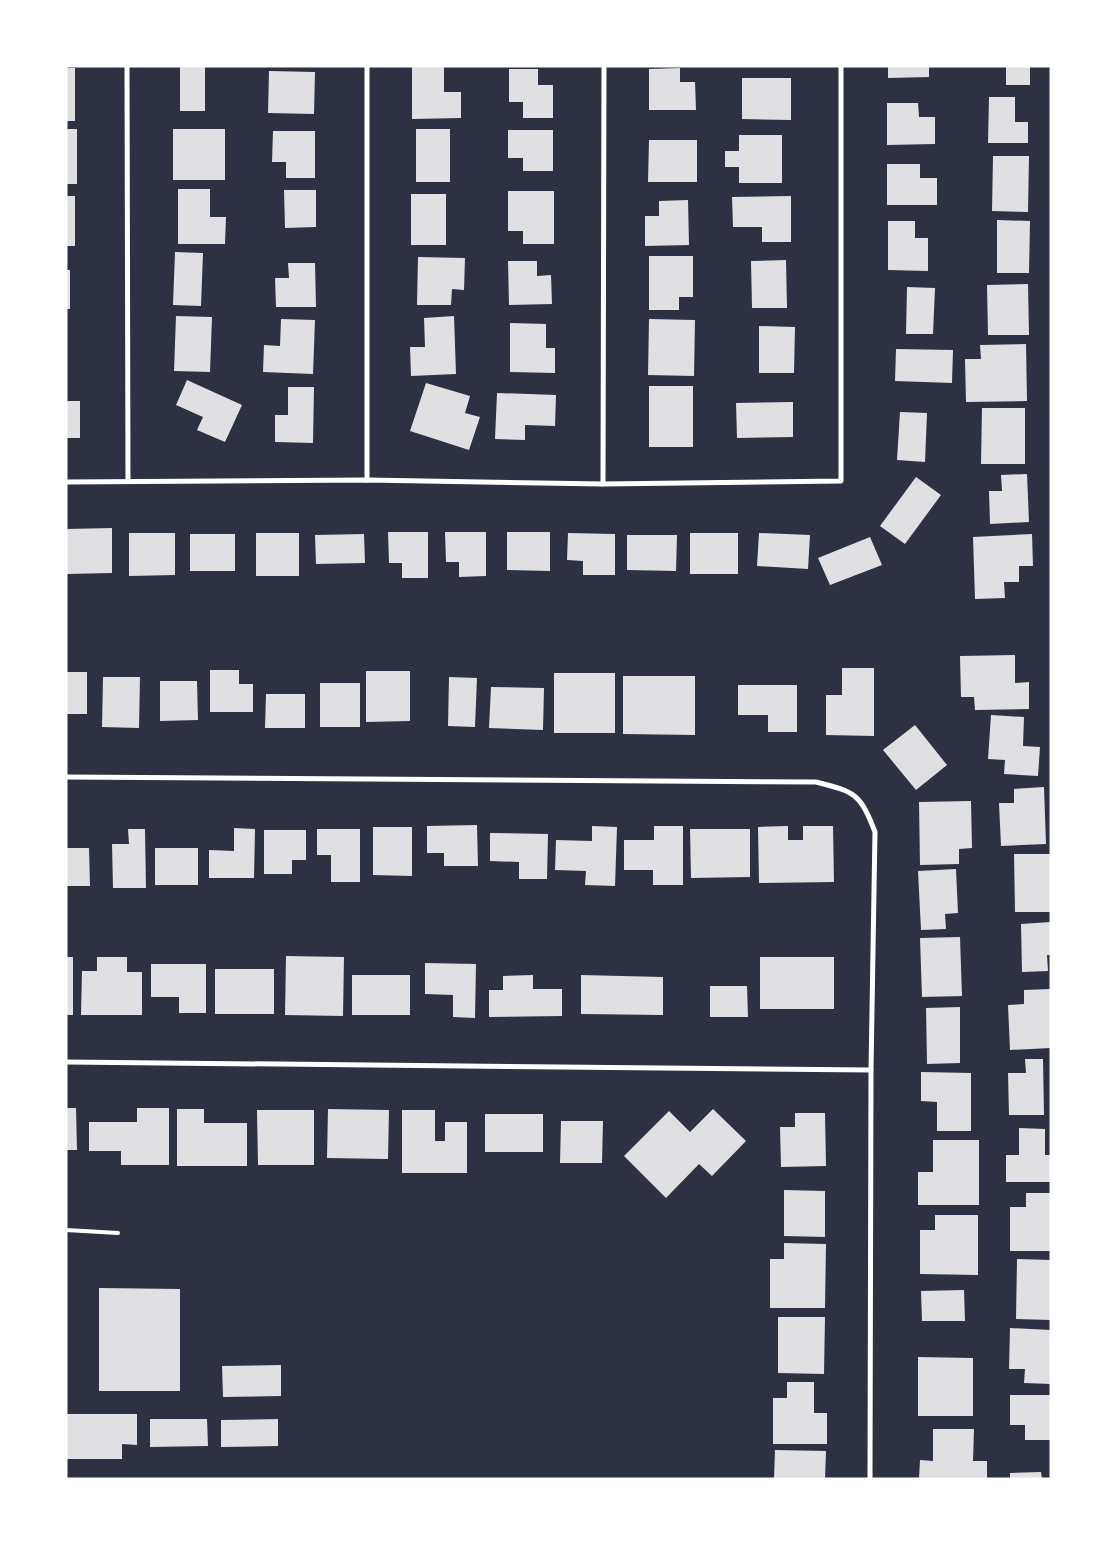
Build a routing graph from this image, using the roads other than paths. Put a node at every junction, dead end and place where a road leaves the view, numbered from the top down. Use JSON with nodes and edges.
{"nodes":[{"id":1,"x":128,"y":66,"type":"edge"},
{"id":2,"x":367,"y":66,"type":"edge"},
{"id":3,"x":604,"y":66,"type":"edge"},
{"id":4,"x":841,"y":66,"type":"edge"},
{"id":5,"x":367,"y":480,"type":"junction"},
{"id":6,"x":128,"y":481,"type":"junction"},
{"id":7,"x":66,"y":482,"type":"edge"},
{"id":8,"x":603,"y":484,"type":"junction"},
{"id":9,"x":66,"y":777,"type":"edge"},
{"id":10,"x":66,"y":1062,"type":"edge"},
{"id":11,"x":871,"y":1070,"type":"junction"},
{"id":12,"x":66,"y":1230,"type":"edge"},
{"id":13,"x":118,"y":1233,"type":"dead end"},
{"id":14,"x":870,"y":1479,"type":"edge"}],
"edges":[{"from":1,"to":6,"type":"street"},
{"from":2,"to":5,"type":"street"},
{"from":3,"to":8,"type":"street"},
{"from":4,"to":8,"type":"street"},
{"from":5,"to":6,"type":"street"},
{"from":5,"to":8,"type":"street"},
{"from":6,"to":7,"type":"street"},
{"from":9,"to":11,"type":"street"},
{"from":10,"to":11,"type":"street"},
{"from":11,"to":14,"type":"street"},
{"from":12,"to":13,"type":"lane"}]}
